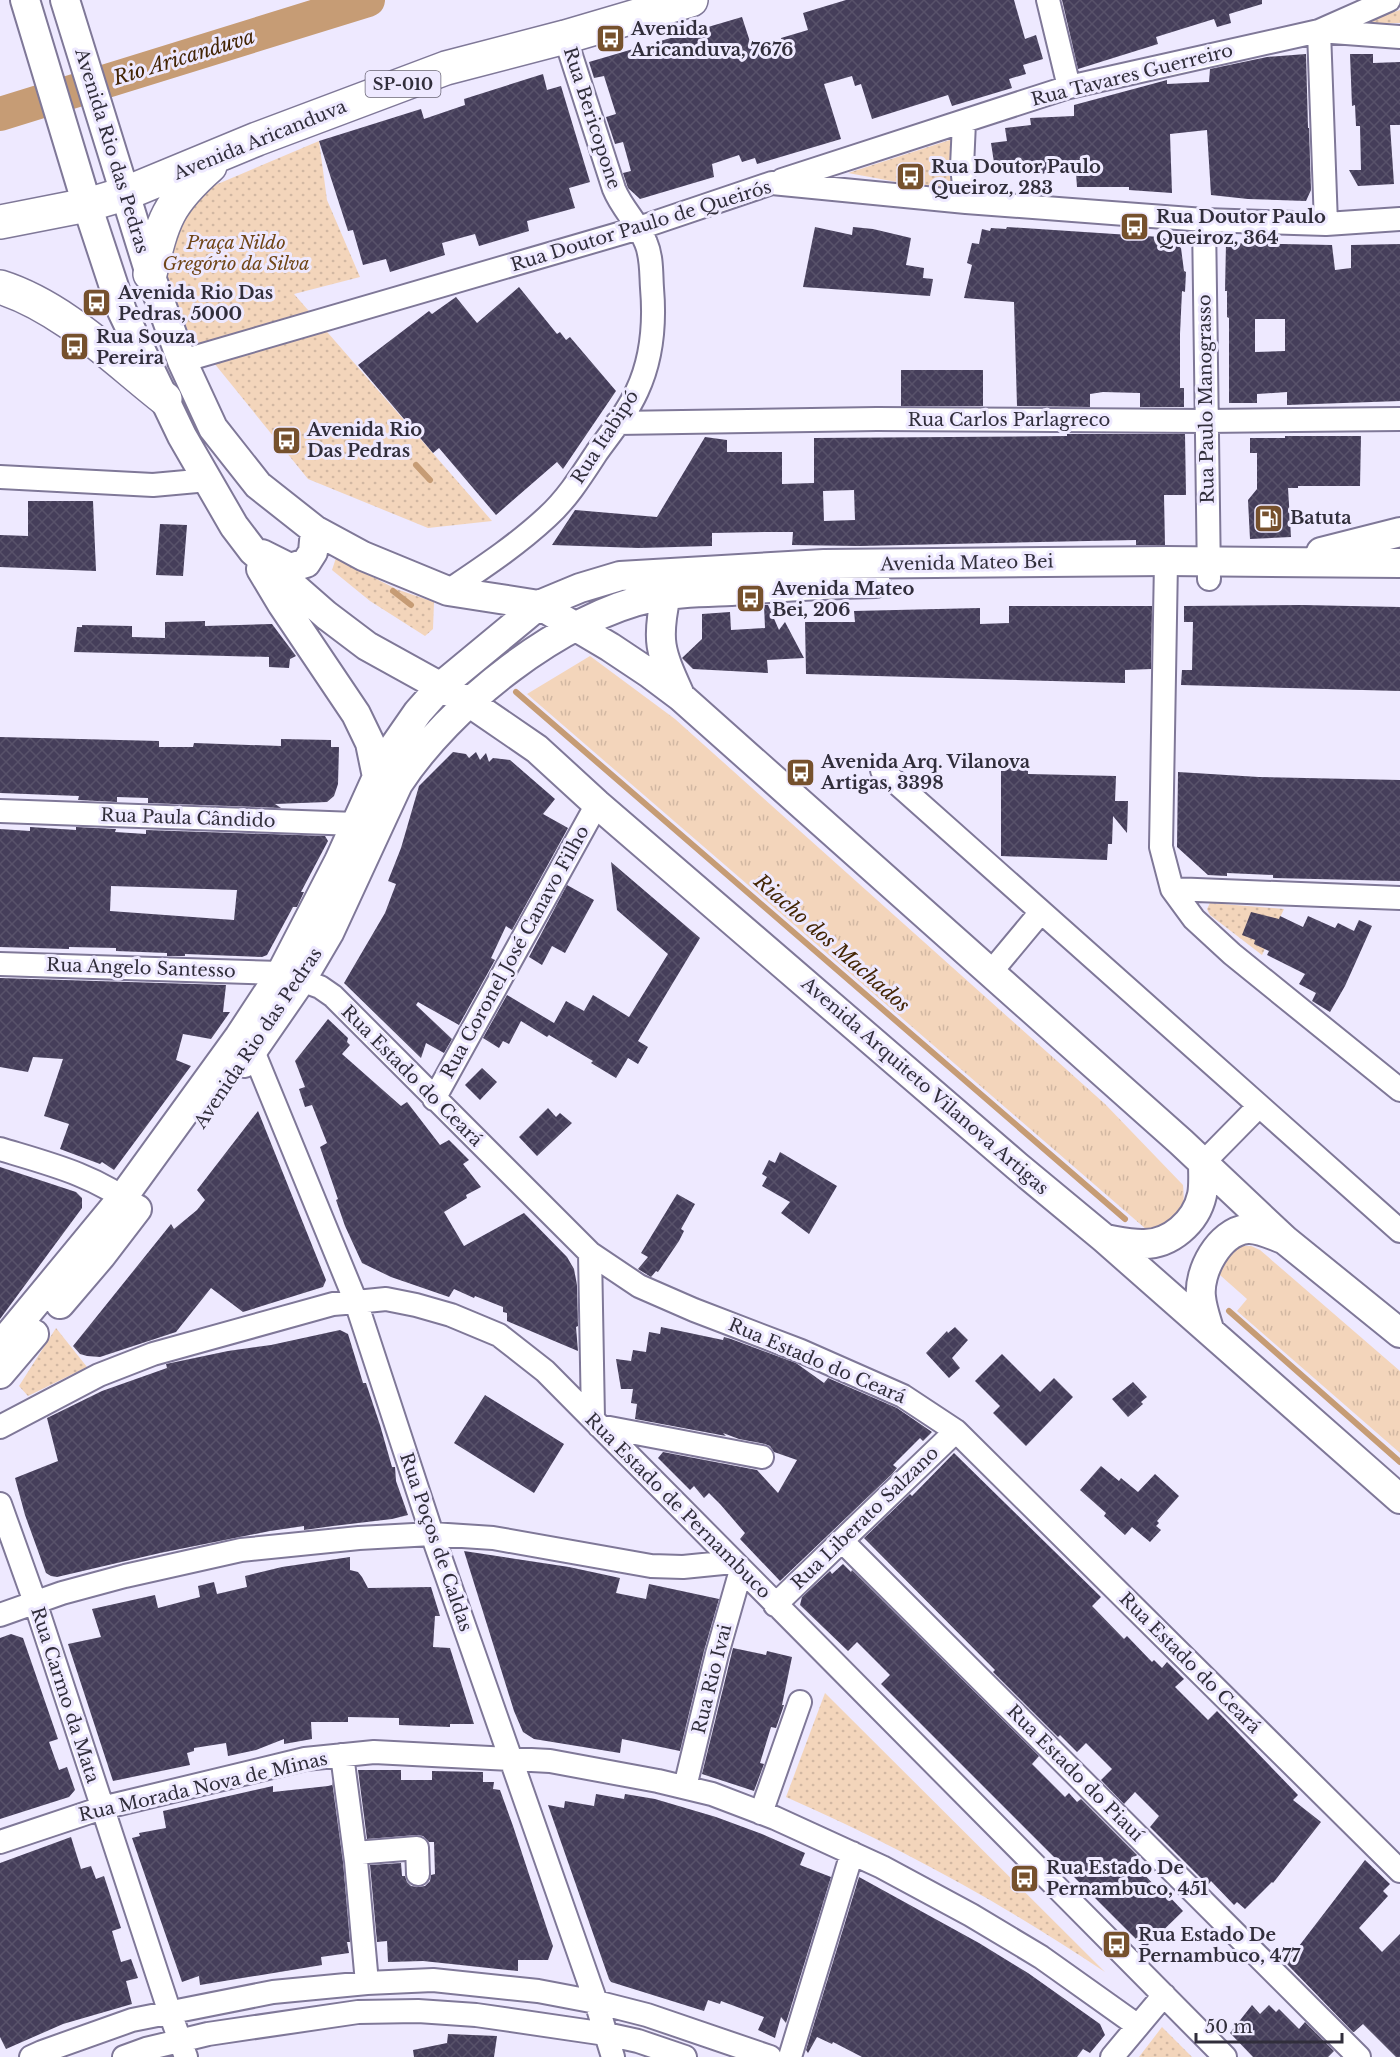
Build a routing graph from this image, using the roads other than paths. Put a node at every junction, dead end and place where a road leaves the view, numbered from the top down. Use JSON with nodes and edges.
{"nodes":[{"id":1,"x":25,"y":0,"type":"edge"},
{"id":2,"x":65,"y":0,"type":"edge"},
{"id":3,"x":691,"y":0,"type":"edge"},
{"id":4,"x":1048,"y":0,"type":"edge"},
{"id":5,"x":1389,"y":0,"type":"edge"},
{"id":6,"x":1319,"y":31,"type":"junction"},
{"id":7,"x":565,"y":37,"type":"junction"},
{"id":8,"x":1400,"y":37,"type":"edge"},
{"id":9,"x":1069,"y":87,"type":"junction"},
{"id":10,"x":964,"y":122,"type":"junction"},
{"id":11,"x":225,"y":153,"type":"junction"},
{"id":12,"x":772,"y":183,"type":"junction"},
{"id":13,"x":124,"y":194,"type":"junction"},
{"id":14,"x":966,"y":202,"type":"junction"},
{"id":15,"x":87,"y":205,"type":"junction"},
{"id":16,"x":1400,"y":219,"type":"edge"},
{"id":17,"x":1204,"y":220,"type":"junction"},
{"id":18,"x":0,"y":222,"type":"edge"},
{"id":19,"x":1326,"y":224,"type":"junction"},
{"id":20,"x":639,"y":228,"type":"junction"},
{"id":21,"x":150,"y":274,"type":"junction"},
{"id":22,"x":0,"y":287,"type":"edge"},
{"id":23,"x":182,"y":362,"type":"junction"},
{"id":24,"x":165,"y":399,"type":"junction"},
{"id":25,"x":1400,"y":419,"type":"edge"},
{"id":26,"x":1206,"y":421,"type":"junction"},
{"id":27,"x":617,"y":423,"type":"junction"},
{"id":28,"x":0,"y":477,"type":"edge"},
{"id":29,"x":208,"y":480,"type":"junction"},
{"id":30,"x":315,"y":530,"type":"junction"},
{"id":31,"x":1400,"y":532,"type":"edge"},
{"id":32,"x":251,"y":549,"type":"junction"},
{"id":33,"x":1286,"y":561,"type":"junction"},
{"id":34,"x":1400,"y":563,"type":"edge"},
{"id":35,"x":1166,"y":570,"type":"junction"},
{"id":36,"x":1208,"y":570,"type":"junction"},
{"id":37,"x":1400,"y":581,"type":"edge"},
{"id":38,"x":448,"y":591,"type":"junction"},
{"id":39,"x":666,"y":595,"type":"junction"},
{"id":40,"x":539,"y":605,"type":"junction"},
{"id":41,"x":577,"y":626,"type":"junction"},
{"id":42,"x":441,"y":686,"type":"junction"},
{"id":43,"x":681,"y":698,"type":"junction"},
{"id":44,"x":470,"y":703,"type":"junction"},
{"id":45,"x":882,"y":770,"type":"dead end"},
{"id":46,"x":377,"y":777,"type":"junction"},
{"id":47,"x":597,"y":804,"type":"junction"},
{"id":48,"x":0,"y":811,"type":"edge"},
{"id":49,"x":366,"y":826,"type":"junction"},
{"id":50,"x":1172,"y":889,"type":"junction"},
{"id":51,"x":1400,"y":898,"type":"edge"},
{"id":52,"x":1041,"y":912,"type":"junction"},
{"id":53,"x":0,"y":964,"type":"edge"},
{"id":54,"x":991,"y":972,"type":"junction"},
{"id":55,"x":291,"y":976,"type":"junction"},
{"id":56,"x":246,"y":1044,"type":"junction"},
{"id":57,"x":1400,"y":1090,"type":"edge"},
{"id":58,"x":434,"y":1099,"type":"junction"},
{"id":59,"x":1258,"y":1106,"type":"junction"},
{"id":60,"x":0,"y":1149,"type":"edge"},
{"id":61,"x":1203,"y":1162,"type":"junction"},
{"id":62,"x":130,"y":1203,"type":"junction"},
{"id":63,"x":1400,"y":1231,"type":"edge"},
{"id":64,"x":1105,"y":1239,"type":"junction"},
{"id":65,"x":1285,"y":1240,"type":"junction"},
{"id":66,"x":590,"y":1253,"type":"junction"},
{"id":67,"x":356,"y":1302,"type":"junction"},
{"id":68,"x":1209,"y":1329,"type":"junction"},
{"id":69,"x":1400,"y":1333,"type":"edge"},
{"id":70,"x":9,"y":1338,"type":"edge"},
{"id":71,"x":0,"y":1374,"type":"edge"},
{"id":72,"x":596,"y":1423,"type":"junction"},
{"id":73,"x":0,"y":1427,"type":"edge"},
{"id":74,"x":956,"y":1431,"type":"junction"},
{"id":75,"x":762,"y":1457,"type":"dead end"},
{"id":76,"x":1400,"y":1499,"type":"edge"},
{"id":77,"x":0,"y":1504,"type":"edge"},
{"id":78,"x":432,"y":1534,"type":"junction"},
{"id":79,"x":842,"y":1541,"type":"junction"},
{"id":80,"x":737,"y":1566,"type":"junction"},
{"id":81,"x":35,"y":1602,"type":"junction"},
{"id":82,"x":775,"y":1605,"type":"junction"},
{"id":83,"x":0,"y":1615,"type":"edge"},
{"id":84,"x":800,"y":1702,"type":"dead end"},
{"id":85,"x":342,"y":1755,"type":"junction"},
{"id":86,"x":511,"y":1758,"type":"junction"},
{"id":87,"x":685,"y":1788,"type":"junction"},
{"id":88,"x":102,"y":1808,"type":"junction"},
{"id":89,"x":761,"y":1813,"type":"junction"},
{"id":90,"x":0,"y":1842,"type":"edge"},
{"id":91,"x":355,"y":1852,"type":"junction"},
{"id":92,"x":852,"y":1853,"type":"junction"},
{"id":93,"x":1400,"y":1871,"type":"edge"},
{"id":94,"x":418,"y":1874,"type":"dead end"},
{"id":95,"x":367,"y":1983,"type":"junction"},
{"id":96,"x":1164,"y":1995,"type":"junction"},
{"id":97,"x":596,"y":2002,"type":"junction"},
{"id":98,"x":170,"y":2013,"type":"junction"},
{"id":99,"x":1138,"y":2026,"type":"junction"},
{"id":100,"x":606,"y":2034,"type":"junction"},
{"id":101,"x":183,"y":2049,"type":"edge"},
{"id":102,"x":31,"y":2057,"type":"edge"},
{"id":103,"x":124,"y":2057,"type":"edge"},
{"id":104,"x":613,"y":2057,"type":"edge"},
{"id":105,"x":686,"y":2057,"type":"edge"},
{"id":106,"x":770,"y":2057,"type":"edge"},
{"id":107,"x":790,"y":2057,"type":"edge"},
{"id":108,"x":1112,"y":2057,"type":"edge"},
{"id":109,"x":1226,"y":2057,"type":"edge"},
{"id":110,"x":1359,"y":2057,"type":"edge"}],
"edges":[{"from":1,"to":15,"type":"main road"},
{"from":2,"to":13,"type":"main road","name":"Avenida Rio das Pedras"},
{"from":3,"to":7,"type":"highway","name":"Avenida Aricanduva","number":"SP-010"},
{"from":4,"to":9,"type":"street"},
{"from":5,"to":6,"type":"street","name":"Rua Tavares Guerreiro"},
{"from":6,"to":8,"type":"street"},
{"from":6,"to":9,"type":"street","name":"Rua Tavares Guerreiro"},
{"from":6,"to":19,"type":"street"},
{"from":7,"to":11,"type":"highway","name":"Avenida Aricanduva","number":"SP-010"},
{"from":7,"to":20,"type":"street","name":"Rua Bericopone"},
{"from":9,"to":10,"type":"street","name":"Rua Tavares Guerreiro"},
{"from":10,"to":12,"type":"street","name":"Rua Tavares Guerreiro"},
{"from":10,"to":14,"type":"street"},
{"from":11,"to":13,"type":"highway","name":"Avenida Aricanduva","number":"SP-010"},
{"from":11,"to":21,"type":"highway"},
{"from":12,"to":14,"type":"street","name":"Rua Doutor Paulo de Queirós"},
{"from":12,"to":20,"type":"street","name":"Rua Doutor Paulo de Queirós"},
{"from":13,"to":15,"type":"highway","name":"Avenida Aricanduva","number":"SP-010"},
{"from":13,"to":21,"type":"main road","name":"Avenida Rio das Pedras"},
{"from":14,"to":17,"type":"street","name":"Rua Doutor Paulo de Queirós"},
{"from":15,"to":18,"type":"highway","name":"Avenida Aricanduva","number":"SP-010"},
{"from":15,"to":24,"type":"main road"},
{"from":16,"to":19,"type":"street","name":"Rua Doutor Paulo de Queirós"},
{"from":17,"to":19,"type":"street","name":"Rua Doutor Paulo de Queirós"},
{"from":17,"to":26,"type":"street","name":"Rua Paulo Manograsso"},
{"from":20,"to":23,"type":"street","name":"Rua Doutor Paulo de Queirós"},
{"from":20,"to":27,"type":"street","name":"Rua Itabipó"},
{"from":21,"to":23,"type":"main road","name":"Avenida Rio das Pedras"},
{"from":22,"to":24,"type":"highway"},
{"from":23,"to":30,"type":"main road","name":"Avenida Rio das Pedras"},
{"from":24,"to":29,"type":"main road"},
{"from":25,"to":26,"type":"street","name":"Rua Carlos Parlagreco"},
{"from":26,"to":27,"type":"street","name":"Rua Carlos Parlagreco"},
{"from":26,"to":36,"type":"street","name":"Rua Paulo Manograsso"},
{"from":27,"to":38,"type":"street","name":"Rua Itabipó"},
{"from":28,"to":29,"type":"street"},
{"from":29,"to":32,"type":"main road"},
{"from":30,"to":32,"type":"main road"},
{"from":30,"to":38,"type":"main road","name":"Avenida Rio das Pedras"},
{"from":31,"to":33,"type":"main road"},
{"from":32,"to":42,"type":"main road"},
{"from":32,"to":46,"type":"main road"},
{"from":33,"to":34,"type":"main road","name":"Avenida Mateo Bei"},
{"from":33,"to":36,"type":"main road","name":"Avenida Mateo Bei"},
{"from":35,"to":36,"type":"main road","name":"Avenida Mateo Bei"},
{"from":35,"to":39,"type":"main road","name":"Avenida Mateo Bei"},
{"from":35,"to":40,"type":"main road","name":"Avenida Mateo Bei"},
{"from":35,"to":50,"type":"street"},
{"from":36,"to":37,"type":"main road","name":"Avenida Mateo Bei"},
{"from":38,"to":40,"type":"main road","name":"Avenida Rio das Pedras"},
{"from":39,"to":41,"type":"main road","name":"Avenida Mateo Bei"},
{"from":39,"to":43,"type":"main road"},
{"from":40,"to":41,"type":"main road"},
{"from":40,"to":42,"type":"main road","name":"Avenida Rio das Pedras"},
{"from":41,"to":43,"type":"main road"},
{"from":41,"to":44,"type":"main road","name":"Avenida Rio das Pedras"},
{"from":42,"to":44,"type":"main road","name":"Avenida Arquiteto Vilanova Artigas"},
{"from":42,"to":46,"type":"main road","name":"Avenida Rio das Pedras"},
{"from":43,"to":54,"type":"main road"},
{"from":44,"to":47,"type":"main road","name":"Avenida Arquiteto Vilanova Artigas"},
{"from":44,"to":49,"type":"main road","name":"Avenida Rio das Pedras"},
{"from":45,"to":52,"type":"street"},
{"from":46,"to":49,"type":"main road","name":"Avenida Rio das Pedras"},
{"from":47,"to":58,"type":"street","name":"Rua Coronel José Canavo Filho"},
{"from":47,"to":64,"type":"main road","name":"Avenida Arquiteto Vilanova Artigas"},
{"from":48,"to":49,"type":"street","name":"Rua Paula Cândido"},
{"from":49,"to":55,"type":"main road","name":"Avenida Rio das Pedras"},
{"from":50,"to":51,"type":"street"},
{"from":50,"to":57,"type":"street"},
{"from":52,"to":54,"type":"street"},
{"from":52,"to":59,"type":"street"},
{"from":53,"to":55,"type":"street","name":"Rua Angelo Santesso"},
{"from":54,"to":61,"type":"main road"},
{"from":55,"to":56,"type":"main road","name":"Avenida Rio das Pedras"},
{"from":55,"to":58,"type":"street","name":"Rua Estado do Ceará"},
{"from":56,"to":62,"type":"main road","name":"Avenida Rio das Pedras"},
{"from":56,"to":67,"type":"street","name":"Rua Poços de Caldas"},
{"from":58,"to":66,"type":"street","name":"Rua Estado do Ceará"},
{"from":59,"to":61,"type":"street"},
{"from":59,"to":63,"type":"street"},
{"from":60,"to":62,"type":"street"},
{"from":61,"to":64,"type":"main road"},
{"from":61,"to":65,"type":"main road"},
{"from":62,"to":70,"type":"main road","name":"Avenida Rio das Pedras"},
{"from":64,"to":68,"type":"main road","name":"Avenida Arquiteto Vilanova Artigas"},
{"from":65,"to":68,"type":"main road"},
{"from":65,"to":69,"type":"main road"},
{"from":66,"to":72,"type":"street"},
{"from":66,"to":74,"type":"street","name":"Rua Estado do Ceará"},
{"from":67,"to":72,"type":"street","name":"Rua Estado de Pernambuco"},
{"from":67,"to":73,"type":"street","name":"Rua Estado de Pernambuco"},
{"from":67,"to":78,"type":"street","name":"Rua Poços de Caldas"},
{"from":68,"to":76,"type":"main road","name":"Avenida Arquiteto Vilanova Artigas"},
{"from":70,"to":71,"type":"main road","name":"Avenida Rio das Pedras"},
{"from":72,"to":75,"type":"street"},
{"from":72,"to":80,"type":"street","name":"Rua Estado de Pernambuco"},
{"from":74,"to":79,"type":"street","name":"Rua Liberato Salzano"},
{"from":74,"to":93,"type":"street","name":"Rua Estado do Ceará"},
{"from":77,"to":81,"type":"street","name":"Rua Carmo da Mata"},
{"from":78,"to":80,"type":"street"},
{"from":78,"to":81,"type":"street"},
{"from":78,"to":86,"type":"street","name":"Rua Poços de Caldas"},
{"from":79,"to":82,"type":"street","name":"Rua Liberato Salzano"},
{"from":79,"to":110,"type":"street","name":"Rua Estado do Piauí"},
{"from":80,"to":82,"type":"street","name":"Rua Estado de Pernambuco"},
{"from":80,"to":87,"type":"street","name":"Rua Rio Ivai"},
{"from":81,"to":83,"type":"street"},
{"from":81,"to":88,"type":"street","name":"Rua Carmo da Mata"},
{"from":82,"to":96,"type":"street","name":"Rua Estado de Pernambuco"},
{"from":84,"to":89,"type":"street"},
{"from":85,"to":86,"type":"street","name":"Rua Morada Nova de Minas"},
{"from":85,"to":88,"type":"street","name":"Rua Morada Nova de Minas"},
{"from":85,"to":91,"type":"street"},
{"from":86,"to":87,"type":"street","name":"Rua Morada Nova de Minas"},
{"from":86,"to":97,"type":"street","name":"Rua Poços de Caldas"},
{"from":87,"to":89,"type":"street","name":"Rua Morada Nova de Minas"},
{"from":88,"to":90,"type":"street","name":"Rua Morada Nova de Minas"},
{"from":88,"to":98,"type":"street","name":"Rua Carmo da Mata"},
{"from":89,"to":92,"type":"street","name":"Rua Morada Nova de Minas"},
{"from":91,"to":94,"type":"street"},
{"from":91,"to":95,"type":"street"},
{"from":92,"to":99,"type":"street","name":"Rua Morada Nova de Minas"},
{"from":92,"to":107,"type":"street"},
{"from":95,"to":97,"type":"street"},
{"from":95,"to":98,"type":"street"},
{"from":96,"to":99,"type":"street"},
{"from":96,"to":109,"type":"street","name":"Rua Estado de Pernambuco"},
{"from":97,"to":100,"type":"street","name":"Rua Poços de Caldas"},
{"from":97,"to":106,"type":"street"},
{"from":98,"to":101,"type":"street","name":"Rua Carmo da Mata"},
{"from":98,"to":102,"type":"street"},
{"from":99,"to":108,"type":"street"},
{"from":100,"to":101,"type":"street"},
{"from":100,"to":104,"type":"street","name":"Rua Poços de Caldas"},
{"from":100,"to":105,"type":"street"},
{"from":101,"to":103,"type":"street"}]}
